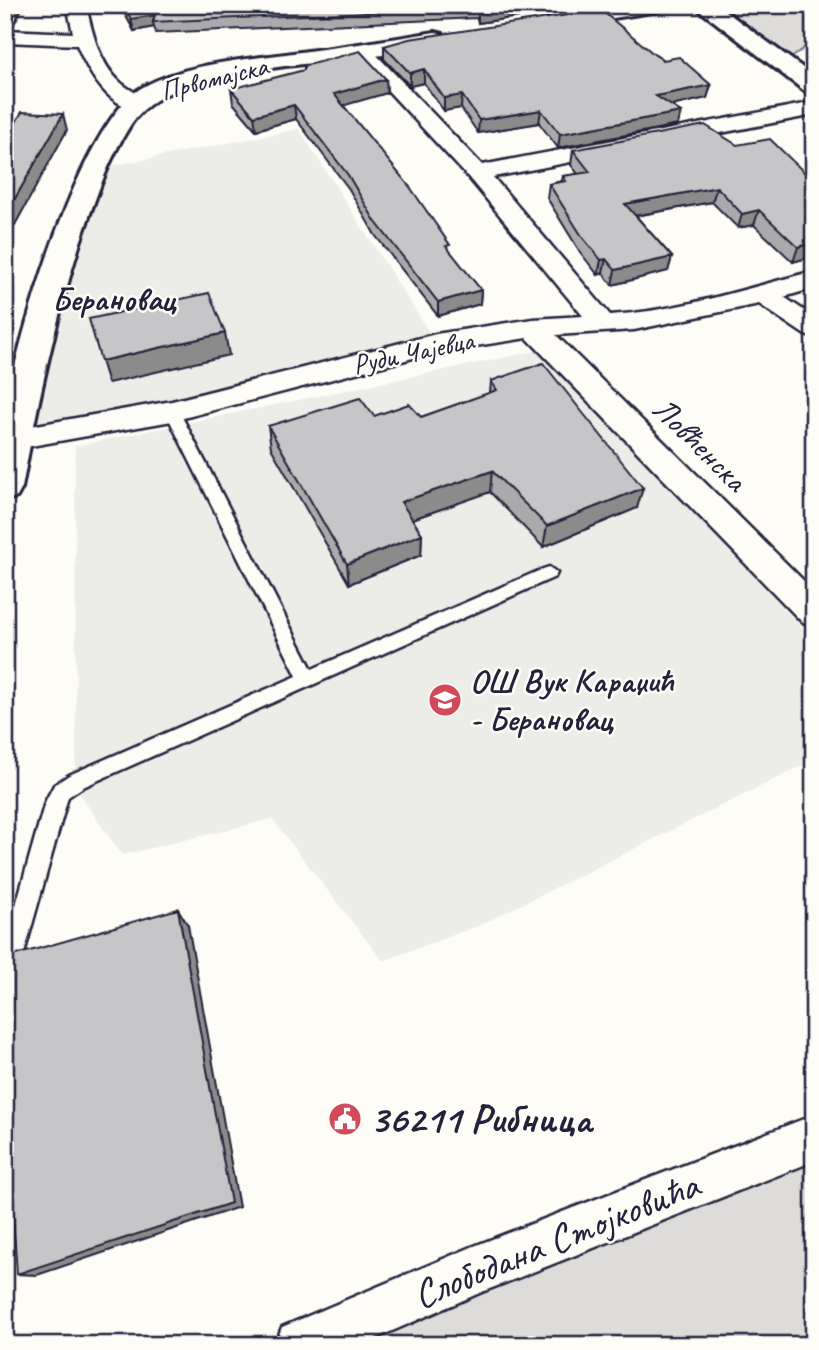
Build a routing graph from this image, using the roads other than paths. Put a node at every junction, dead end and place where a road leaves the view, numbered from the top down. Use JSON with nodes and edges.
{"nodes":[{"id":1,"x":76,"y":5,"type":"edge"},
{"id":2,"x":659,"y":5,"type":"edge"},
{"id":3,"x":703,"y":5,"type":"edge"},
{"id":4,"x":535,"y":24,"type":"edge"},
{"id":5,"x":5,"y":36,"type":"edge"},
{"id":6,"x":454,"y":36,"type":"edge"},
{"id":7,"x":83,"y":40,"type":"junction"},
{"id":8,"x":361,"y":50,"type":"junction"},
{"id":9,"x":814,"y":87,"type":"edge"},
{"id":10,"x":136,"y":102,"type":"junction"},
{"id":11,"x":814,"y":108,"type":"edge"},
{"id":12,"x":477,"y":173,"type":"junction"},
{"id":13,"x":814,"y":279,"type":"edge"},
{"id":14,"x":572,"y":287,"type":"junction"},
{"id":15,"x":763,"y":295,"type":"junction"},
{"id":16,"x":602,"y":322,"type":"junction"},
{"id":17,"x":540,"y":328,"type":"junction"},
{"id":18,"x":814,"y":329,"type":"edge"},
{"id":19,"x":172,"y":411,"type":"junction"},
{"id":20,"x":15,"y":439,"type":"junction"},
{"id":21,"x":5,"y":488,"type":"edge"},
{"id":22,"x":549,"y":573,"type":"dead end"},
{"id":23,"x":814,"y":612,"type":"edge"},
{"id":24,"x":308,"y":679,"type":"junction"},
{"id":25,"x":5,"y":982,"type":"edge"},
{"id":26,"x":814,"y":1138,"type":"edge"},
{"id":27,"x":300,"y":1345,"type":"edge"}],
"edges":[{"from":1,"to":7,"type":"street"},
{"from":2,"to":4,"type":"main road"},
{"from":3,"to":9,"type":"main road"},
{"from":5,"to":7,"type":"street"},
{"from":6,"to":8,"type":"main road","name":"Првомајска"},
{"from":7,"to":10,"type":"street"},
{"from":8,"to":10,"type":"main road","name":"Првомајска"},
{"from":8,"to":12,"type":"street"},
{"from":10,"to":20,"type":"main road","name":"Првомајска"},
{"from":11,"to":12,"type":"street"},
{"from":12,"to":14,"type":"street"},
{"from":13,"to":15,"type":"street","name":"Руди Чајевца"},
{"from":14,"to":16,"type":"street"},
{"from":14,"to":17,"type":"street"},
{"from":15,"to":16,"type":"street","name":"Руди Чајевца"},
{"from":15,"to":18,"type":"street"},
{"from":16,"to":17,"type":"street","name":"Руди Чајевца"},
{"from":17,"to":19,"type":"street","name":"Руди Чајевца"},
{"from":17,"to":23,"type":"street","name":"Ловћенска"},
{"from":19,"to":20,"type":"street","name":"Руди Чајевца"},
{"from":19,"to":24,"type":"lane"},
{"from":20,"to":21,"type":"main road","name":"Првомајска"},
{"from":22,"to":24,"type":"lane"},
{"from":24,"to":25,"type":"lane"},
{"from":26,"to":27,"type":"street","name":"Слободана Стојковића"}]}
